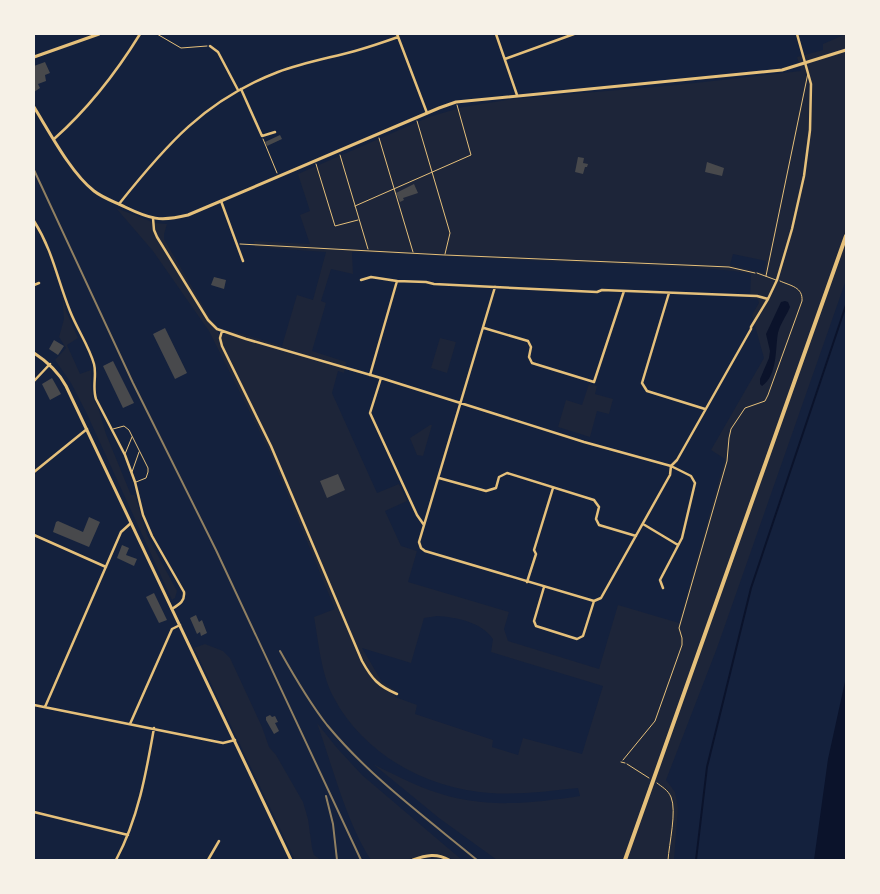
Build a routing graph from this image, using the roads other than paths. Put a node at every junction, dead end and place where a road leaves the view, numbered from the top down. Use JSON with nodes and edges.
{"nodes":[{"id":1,"x":99,"y":34,"type":"edge"},
{"id":2,"x":140,"y":34,"type":"edge"},
{"id":3,"x":496,"y":34,"type":"edge"},
{"id":4,"x":574,"y":34,"type":"edge"},
{"id":5,"x":797,"y":34,"type":"edge"},
{"id":6,"x":397,"y":35,"type":"edge"},
{"id":7,"x":210,"y":46,"type":"road end"},
{"id":8,"x":846,"y":50,"type":"edge"},
{"id":9,"x":34,"y":56,"type":"edge"},
{"id":10,"x":505,"y":60,"type":"junction"},
{"id":11,"x":806,"y":63,"type":"junction"},
{"id":12,"x":808,"y":70,"type":"junction"},
{"id":13,"x":239,"y":90,"type":"junction"},
{"id":14,"x":517,"y":95,"type":"junction"},
{"id":15,"x":34,"y":107,"type":"edge"},
{"id":16,"x":427,"y":112,"type":"junction"},
{"id":17,"x":275,"y":132,"type":"dead end"},
{"id":18,"x":54,"y":139,"type":"junction"},
{"id":19,"x":221,"y":201,"type":"junction"},
{"id":20,"x":119,"y":204,"type":"junction"},
{"id":21,"x":153,"y":218,"type":"junction"},
{"id":22,"x":34,"y":221,"type":"edge"},
{"id":23,"x":846,"y":236,"type":"edge"},
{"id":24,"x":243,"y":260,"type":"dead end"},
{"id":25,"x":757,"y":274,"type":"road end"},
{"id":26,"x":766,"y":276,"type":"junction"},
{"id":27,"x":361,"y":280,"type":"dead end"},
{"id":28,"x":777,"y":280,"type":"junction"},
{"id":29,"x":397,"y":281,"type":"junction"},
{"id":30,"x":39,"y":283,"type":"dead end"},
{"id":31,"x":34,"y":285,"type":"edge"},
{"id":32,"x":495,"y":287,"type":"junction"},
{"id":33,"x":624,"y":291,"type":"junction"},
{"id":34,"x":669,"y":293,"type":"junction"},
{"id":35,"x":768,"y":299,"type":"junction"},
{"id":36,"x":484,"y":328,"type":"junction"},
{"id":37,"x":222,"y":331,"type":"junction"},
{"id":38,"x":34,"y":353,"type":"edge"},
{"id":39,"x":50,"y":364,"type":"junction"},
{"id":40,"x":370,"y":375,"type":"junction"},
{"id":41,"x":381,"y":378,"type":"junction"},
{"id":42,"x":34,"y":381,"type":"edge"},
{"id":43,"x":461,"y":404,"type":"junction"},
{"id":44,"x":705,"y":409,"type":"junction"},
{"id":45,"x":86,"y":429,"type":"junction"},
{"id":46,"x":112,"y":429,"type":"junction"},
{"id":47,"x":132,"y":437,"type":"junction"},
{"id":48,"x":140,"y":452,"type":"junction"},
{"id":49,"x":125,"y":455,"type":"junction"},
{"id":50,"x":672,"y":466,"type":"junction"},
{"id":51,"x":34,"y":472,"type":"edge"},
{"id":52,"x":132,"y":472,"type":"junction"},
{"id":53,"x":439,"y":478,"type":"junction"},
{"id":54,"x":135,"y":482,"type":"junction"},
{"id":55,"x":553,"y":488,"type":"junction"},
{"id":56,"x":131,"y":523,"type":"junction"},
{"id":57,"x":643,"y":524,"type":"junction"},
{"id":58,"x":424,"y":525,"type":"junction"},
{"id":59,"x":34,"y":535,"type":"edge"},
{"id":60,"x":636,"y":536,"type":"junction"},
{"id":61,"x":679,"y":545,"type":"junction"},
{"id":62,"x":106,"y":567,"type":"junction"},
{"id":63,"x":527,"y":582,"type":"junction"},
{"id":64,"x":544,"y":587,"type":"junction"},
{"id":65,"x":663,"y":588,"type":"dead end"},
{"id":66,"x":594,"y":601,"type":"junction"},
{"id":67,"x":172,"y":609,"type":"junction"},
{"id":68,"x":180,"y":625,"type":"junction"},
{"id":69,"x":397,"y":694,"type":"dead end"},
{"id":70,"x":34,"y":705,"type":"edge"},
{"id":71,"x":44,"y":707,"type":"junction"},
{"id":72,"x":130,"y":724,"type":"junction"},
{"id":73,"x":154,"y":728,"type":"junction"},
{"id":74,"x":235,"y":740,"type":"junction"},
{"id":75,"x":621,"y":762,"type":"road end"},
{"id":76,"x":624,"y":763,"type":"road end"},
{"id":77,"x":34,"y":812,"type":"edge"},
{"id":78,"x":128,"y":835,"type":"junction"},
{"id":79,"x":219,"y":841,"type":"dead end"},
{"id":80,"x":116,"y":860,"type":"edge"},
{"id":81,"x":208,"y":860,"type":"edge"},
{"id":82,"x":291,"y":860,"type":"edge"},
{"id":83,"x":413,"y":860,"type":"edge"},
{"id":84,"x":449,"y":860,"type":"edge"},
{"id":85,"x":625,"y":860,"type":"edge"}],
"edges":[{"from":1,"to":9,"type":"main road"},
{"from":2,"to":18,"type":"street"},
{"from":3,"to":10,"type":"street"},
{"from":4,"to":10,"type":"street"},
{"from":5,"to":11,"type":"street"},
{"from":6,"to":13,"type":"street"},
{"from":6,"to":16,"type":"street"},
{"from":7,"to":13,"type":"street"},
{"from":8,"to":11,"type":"main road"},
{"from":10,"to":14,"type":"street"},
{"from":11,"to":12,"type":"street"},
{"from":11,"to":14,"type":"main road"},
{"from":12,"to":26,"type":"lane"},
{"from":12,"to":28,"type":"street"},
{"from":13,"to":17,"type":"street"},
{"from":13,"to":20,"type":"street"},
{"from":14,"to":16,"type":"main road"},
{"from":15,"to":18,"type":"main road"},
{"from":16,"to":19,"type":"main road"},
{"from":18,"to":20,"type":"main road"},
{"from":19,"to":21,"type":"main road"},
{"from":19,"to":24,"type":"street"},
{"from":20,"to":21,"type":"main road"},
{"from":21,"to":37,"type":"street"},
{"from":22,"to":46,"type":"street"},
{"from":23,"to":85,"type":"main road"},
{"from":25,"to":26,"type":"lane"},
{"from":26,"to":28,"type":"lane"},
{"from":27,"to":29,"type":"street"},
{"from":28,"to":35,"type":"street"},
{"from":29,"to":32,"type":"street"},
{"from":29,"to":40,"type":"street"},
{"from":30,"to":31,"type":"street"},
{"from":32,"to":33,"type":"street"},
{"from":32,"to":36,"type":"street"},
{"from":33,"to":34,"type":"street"},
{"from":33,"to":36,"type":"street"},
{"from":34,"to":35,"type":"street"},
{"from":34,"to":44,"type":"street"},
{"from":35,"to":44,"type":"street"},
{"from":36,"to":43,"type":"street"},
{"from":37,"to":40,"type":"street"},
{"from":37,"to":69,"type":"street"},
{"from":38,"to":39,"type":"main road"},
{"from":39,"to":42,"type":"street"},
{"from":39,"to":45,"type":"main road"},
{"from":40,"to":41,"type":"street"},
{"from":41,"to":43,"type":"street"},
{"from":41,"to":58,"type":"street"},
{"from":43,"to":50,"type":"street"},
{"from":43,"to":53,"type":"street"},
{"from":44,"to":50,"type":"street"},
{"from":45,"to":51,"type":"street"},
{"from":45,"to":56,"type":"main road"},
{"from":46,"to":47,"type":"lane"},
{"from":46,"to":49,"type":"street"},
{"from":47,"to":48,"type":"lane"},
{"from":47,"to":49,"type":"lane"},
{"from":48,"to":52,"type":"lane"},
{"from":48,"to":54,"type":"lane"},
{"from":49,"to":52,"type":"street"},
{"from":50,"to":57,"type":"street"},
{"from":50,"to":61,"type":"street"},
{"from":52,"to":54,"type":"street"},
{"from":53,"to":55,"type":"street"},
{"from":53,"to":58,"type":"street"},
{"from":54,"to":67,"type":"street"},
{"from":55,"to":60,"type":"street"},
{"from":55,"to":63,"type":"street"},
{"from":56,"to":62,"type":"street"},
{"from":56,"to":67,"type":"main road"},
{"from":57,"to":60,"type":"street"},
{"from":57,"to":61,"type":"street"},
{"from":58,"to":63,"type":"street"},
{"from":59,"to":62,"type":"street"},
{"from":60,"to":66,"type":"street"},
{"from":61,"to":65,"type":"street"},
{"from":62,"to":71,"type":"street"},
{"from":63,"to":64,"type":"street"},
{"from":64,"to":66,"type":"street"},
{"from":64,"to":66,"type":"street"},
{"from":67,"to":68,"type":"main road"},
{"from":68,"to":72,"type":"street"},
{"from":68,"to":74,"type":"main road"},
{"from":70,"to":71,"type":"street"},
{"from":71,"to":72,"type":"street"},
{"from":72,"to":73,"type":"street"},
{"from":73,"to":74,"type":"street"},
{"from":73,"to":78,"type":"street"},
{"from":74,"to":82,"type":"main road"},
{"from":75,"to":76,"type":"lane"},
{"from":77,"to":78,"type":"street"},
{"from":78,"to":80,"type":"street"},
{"from":79,"to":81,"type":"street"},
{"from":83,"to":84,"type":"main road"}]}
